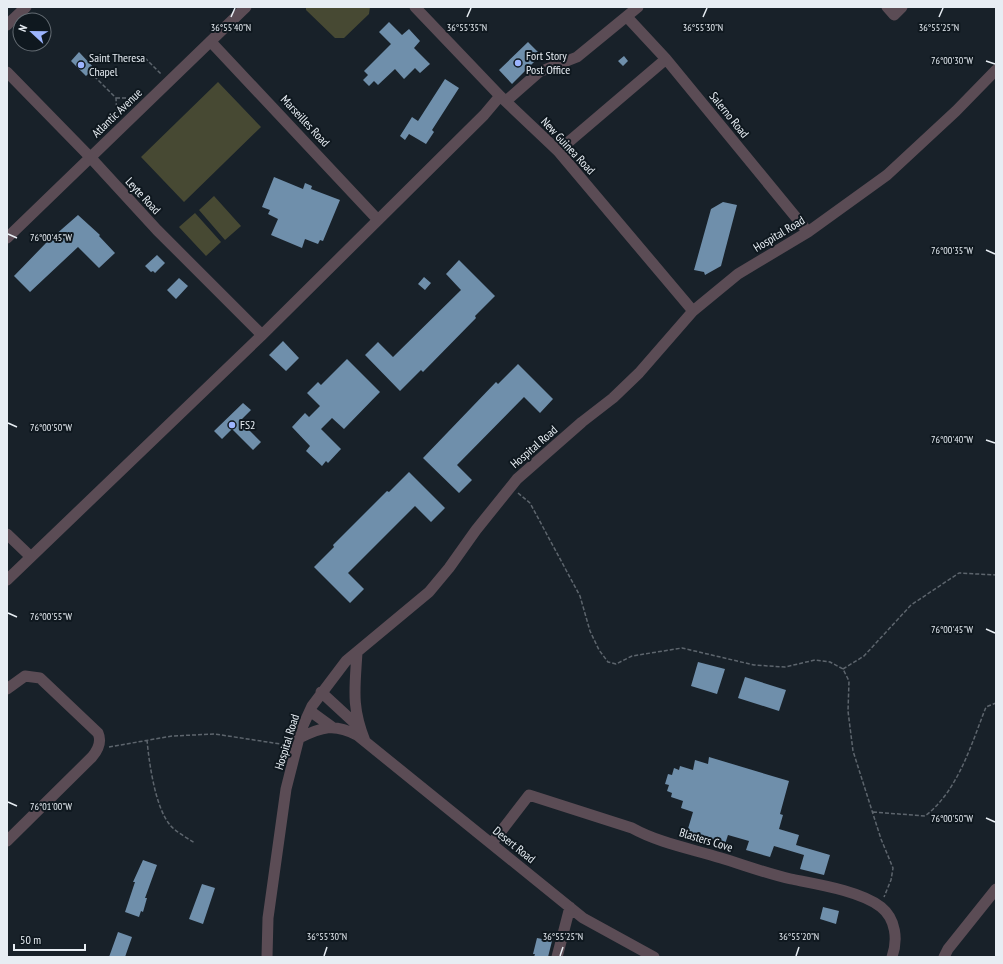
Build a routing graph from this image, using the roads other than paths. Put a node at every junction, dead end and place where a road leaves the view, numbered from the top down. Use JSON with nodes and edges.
{"nodes":[{"id":1,"x":26,"y":7,"type":"edge"},
{"id":2,"x":246,"y":7,"type":"edge"},
{"id":3,"x":415,"y":7,"type":"edge"},
{"id":4,"x":638,"y":7,"type":"edge"},
{"id":5,"x":887,"y":7,"type":"edge"},
{"id":6,"x":902,"y":7,"type":"edge"},
{"id":7,"x":627,"y":17,"type":"junction"},
{"id":8,"x":7,"y":25,"type":"edge"},
{"id":9,"x":211,"y":42,"type":"junction"},
{"id":10,"x":666,"y":59,"type":"junction"},
{"id":11,"x":996,"y":70,"type":"edge"},
{"id":12,"x":7,"y":72,"type":"edge"},
{"id":13,"x":503,"y":98,"type":"junction"},
{"id":14,"x":558,"y":151,"type":"junction"},
{"id":15,"x":90,"y":157,"type":"junction"},
{"id":16,"x":378,"y":220,"type":"junction"},
{"id":17,"x":808,"y":232,"type":"junction"},
{"id":18,"x":7,"y":238,"type":"edge"},
{"id":19,"x":693,"y":312,"type":"junction"},
{"id":20,"x":262,"y":335,"type":"junction"},
{"id":21,"x":7,"y":534,"type":"edge"},
{"id":22,"x":31,"y":557,"type":"junction"},
{"id":23,"x":7,"y":580,"type":"edge"},
{"id":24,"x":357,"y":652,"type":"junction"},
{"id":25,"x":7,"y":689,"type":"edge"},
{"id":26,"x":321,"y":692,"type":"junction"},
{"id":27,"x":310,"y":711,"type":"junction"},
{"id":28,"x":332,"y":727,"type":"junction"},
{"id":29,"x":360,"y":727,"type":"junction"},
{"id":30,"x":298,"y":742,"type":"junction"},
{"id":31,"x":366,"y":742,"type":"junction"},
{"id":32,"x":7,"y":841,"type":"edge"},
{"id":33,"x":492,"y":843,"type":"junction"},
{"id":34,"x":996,"y":889,"type":"edge"},
{"id":35,"x":570,"y":907,"type":"junction"},
{"id":36,"x":267,"y":957,"type":"edge"},
{"id":37,"x":558,"y":957,"type":"edge"},
{"id":38,"x":654,"y":957,"type":"edge"},
{"id":39,"x":892,"y":957,"type":"edge"},
{"id":40,"x":944,"y":957,"type":"edge"}],
"edges":[{"from":1,"to":8,"type":"street"},
{"from":2,"to":9,"type":"street","name":"Atlantic Avenue"},
{"from":3,"to":13,"type":"street","name":"New Guinea Road"},
{"from":4,"to":7,"type":"street"},
{"from":5,"to":6,"type":"street"},
{"from":7,"to":10,"type":"street","name":"Salerno Road"},
{"from":7,"to":13,"type":"street"},
{"from":9,"to":15,"type":"street","name":"Atlantic Avenue"},
{"from":9,"to":16,"type":"street","name":"Marseilles Road"},
{"from":10,"to":14,"type":"street"},
{"from":10,"to":17,"type":"street","name":"Salerno Road"},
{"from":11,"to":17,"type":"street","name":"Hospital Road"},
{"from":12,"to":15,"type":"street","name":"Leyte Road"},
{"from":13,"to":14,"type":"street","name":"New Guinea Road"},
{"from":13,"to":16,"type":"street"},
{"from":14,"to":19,"type":"street","name":"New Guinea Road"},
{"from":15,"to":18,"type":"street","name":"Atlantic Avenue"},
{"from":15,"to":20,"type":"street","name":"Leyte Road"},
{"from":16,"to":20,"type":"street"},
{"from":17,"to":19,"type":"street","name":"Hospital Road"},
{"from":19,"to":24,"type":"street","name":"Hospital Road"},
{"from":20,"to":22,"type":"street"},
{"from":21,"to":22,"type":"street"},
{"from":22,"to":23,"type":"street"},
{"from":24,"to":26,"type":"street","name":"Hospital Road"},
{"from":24,"to":29,"type":"street","name":"Desert Road"},
{"from":25,"to":32,"type":"street"},
{"from":26,"to":27,"type":"street","name":"Hospital Road"},
{"from":26,"to":29,"type":"street","name":"Desert Road"},
{"from":27,"to":28,"type":"street","name":"Desert Road"},
{"from":27,"to":30,"type":"street","name":"Hospital Road"},
{"from":28,"to":30,"type":"street","name":"Desert Road"},
{"from":28,"to":31,"type":"street","name":"Desert Road"},
{"from":29,"to":31,"type":"street","name":"Desert Road"},
{"from":30,"to":36,"type":"street","name":"Hospital Road"},
{"from":31,"to":33,"type":"street","name":"Desert Road"},
{"from":33,"to":35,"type":"street","name":"Desert Road"},
{"from":33,"to":39,"type":"street","name":"Blasters Cove"},
{"from":34,"to":40,"type":"street"},
{"from":35,"to":37,"type":"street"},
{"from":35,"to":38,"type":"street","name":"Desert Road"}]}
